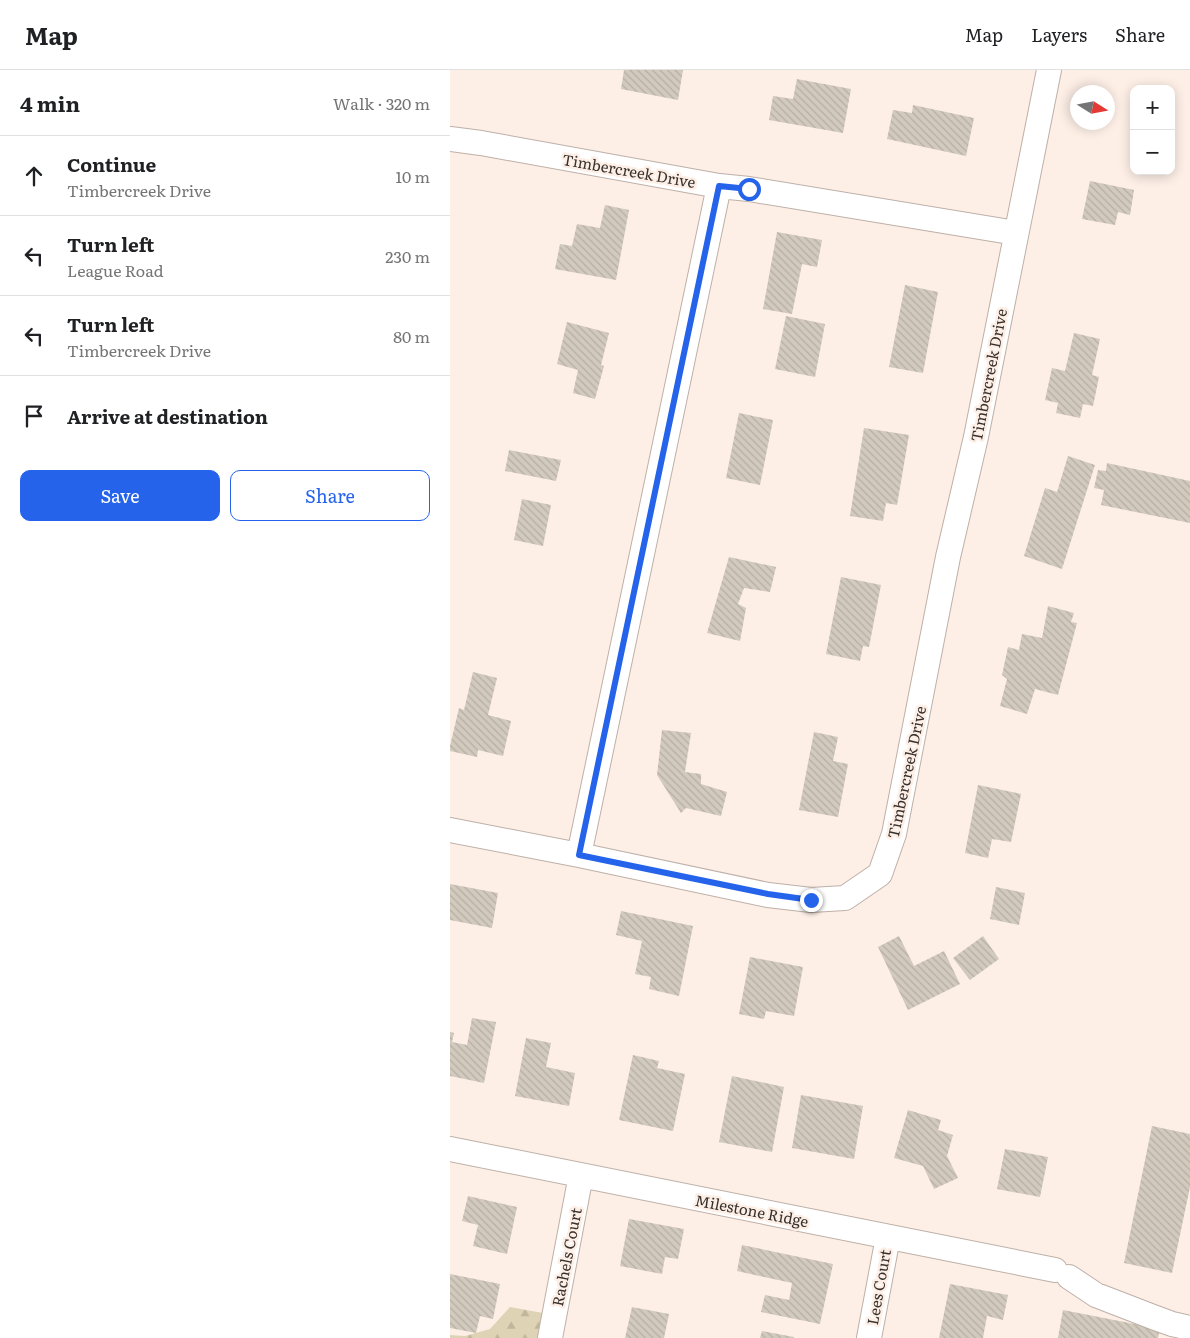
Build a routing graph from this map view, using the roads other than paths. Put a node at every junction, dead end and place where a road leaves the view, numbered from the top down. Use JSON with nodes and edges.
{"nodes":[{"id":1,"x":1049,"y":70,"type":"edge"},
{"id":2,"x":450,"y":139,"type":"edge"},
{"id":3,"x":719,"y":186,"type":"junction"},
{"id":4,"x":1016,"y":233,"type":"junction"},
{"id":5,"x":450,"y":830,"type":"edge"},
{"id":6,"x":579,"y":855,"type":"junction"},
{"id":7,"x":450,"y":1149,"type":"edge"},
{"id":8,"x":581,"y":1175,"type":"junction"},
{"id":9,"x":888,"y":1237,"type":"junction"},
{"id":10,"x":1190,"y":1328,"type":"edge"},
{"id":11,"x":550,"y":1338,"type":"edge"},
{"id":12,"x":869,"y":1338,"type":"edge"}],
"edges":[{"from":1,"to":4,"type":"street","name":"Timbercreek Drive"},
{"from":2,"to":3,"type":"street","name":"Timbercreek Drive"},
{"from":3,"to":4,"type":"street","name":"Timbercreek Drive"},
{"from":3,"to":6,"type":"street"},
{"from":4,"to":6,"type":"street","name":"Timbercreek Drive"},
{"from":5,"to":6,"type":"street","name":"Timbercreek Drive"},
{"from":7,"to":8,"type":"street","name":"Milestone Ridge"},
{"from":8,"to":9,"type":"street","name":"Milestone Ridge"},
{"from":8,"to":11,"type":"street","name":"Rachels Court"},
{"from":9,"to":10,"type":"street","name":"Milestone Ridge"},
{"from":9,"to":12,"type":"street","name":"Lees Court"}]}
